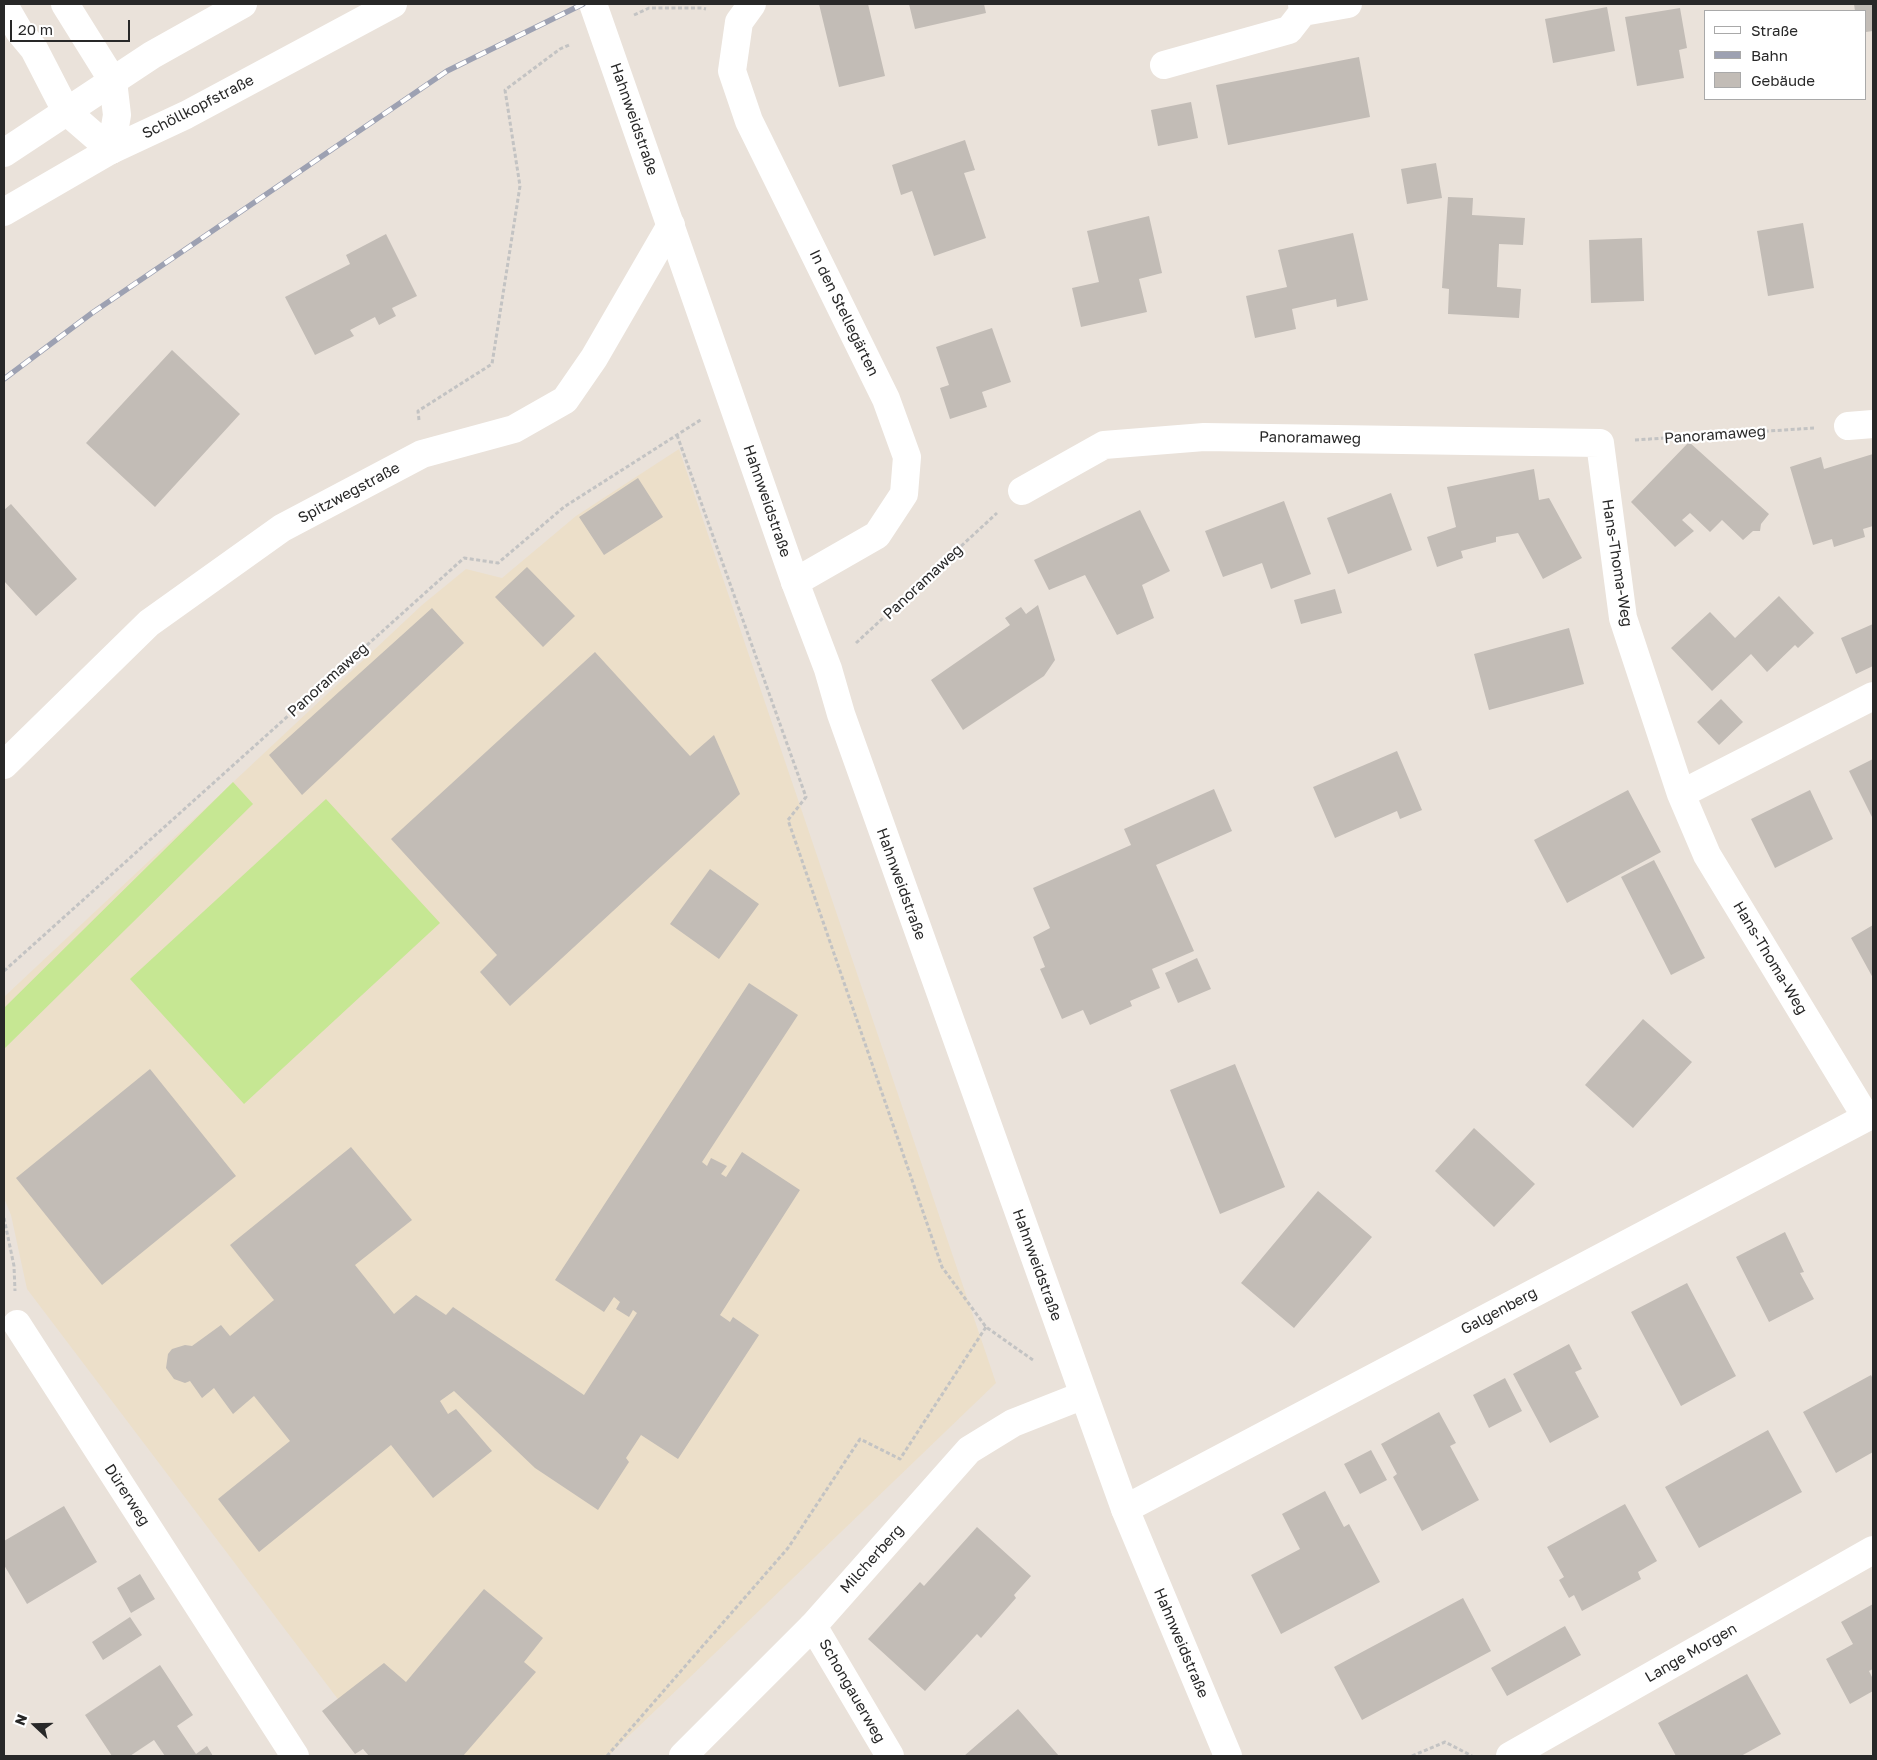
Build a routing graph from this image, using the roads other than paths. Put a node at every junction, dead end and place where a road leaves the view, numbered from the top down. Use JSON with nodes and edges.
{"nodes":[{"id":1,"x":65,"y":4,"type":"edge"},
{"id":2,"x":243,"y":4,"type":"edge"},
{"id":3,"x":394,"y":4,"type":"edge"},
{"id":4,"x":593,"y":4,"type":"edge"},
{"id":5,"x":1348,"y":4,"type":"edge"},
{"id":6,"x":4,"y":5,"type":"edge"},
{"id":7,"x":1303,"y":8,"type":"edge"},
{"id":8,"x":746,"y":13,"type":"edge"},
{"id":9,"x":1164,"y":65,"type":"dead end"},
{"id":10,"x":113,"y":82,"type":"junction"},
{"id":11,"x":66,"y":111,"type":"junction"},
{"id":12,"x":111,"y":150,"type":"junction"},
{"id":13,"x":4,"y":153,"type":"edge"},
{"id":14,"x":4,"y":212,"type":"edge"},
{"id":15,"x":671,"y":225,"type":"junction"},
{"id":16,"x":1600,"y":443,"type":"joint"},
{"id":17,"x":1022,"y":491,"type":"road end"},
{"id":18,"x":795,"y":582,"type":"junction"},
{"id":19,"x":1873,"y":696,"type":"edge"},
{"id":20,"x":4,"y":765,"type":"edge"},
{"id":21,"x":1681,"y":794,"type":"junction"},
{"id":22,"x":1870,"y":1115,"type":"edge"},
{"id":23,"x":17,"y":1324,"type":"road end"},
{"id":24,"x":1084,"y":1395,"type":"junction"},
{"id":25,"x":1125,"y":1509,"type":"junction"},
{"id":26,"x":1873,"y":1550,"type":"edge"},
{"id":27,"x":813,"y":1626,"type":"junction"},
{"id":28,"x":295,"y":1756,"type":"edge"},
{"id":29,"x":683,"y":1756,"type":"edge"},
{"id":30,"x":890,"y":1756,"type":"edge"},
{"id":31,"x":1228,"y":1756,"type":"edge"},
{"id":32,"x":1510,"y":1756,"type":"edge"}],
"edges":[{"from":1,"to":10,"type":"street"},
{"from":2,"to":10,"type":"street"},
{"from":3,"to":12,"type":"street","name":"Schöllkopfstraße"},
{"from":4,"to":15,"type":"street","name":"Hahnweidstraße"},
{"from":5,"to":7,"type":"street"},
{"from":6,"to":11,"type":"street"},
{"from":7,"to":9,"type":"street"},
{"from":8,"to":18,"type":"street","name":"In den Stellegärten"},
{"from":10,"to":11,"type":"street"},
{"from":10,"to":12,"type":"street"},
{"from":11,"to":12,"type":"street"},
{"from":11,"to":13,"type":"street"},
{"from":12,"to":14,"type":"street","name":"Schöllkopfstraße"},
{"from":15,"to":18,"type":"street","name":"Hahnweidstraße"},
{"from":15,"to":20,"type":"street","name":"Spitzwegstraße"},
{"from":16,"to":17,"type":"street","name":"Panoramaweg"},
{"from":16,"to":21,"type":"street","name":"Hans-Thoma-Weg"},
{"from":18,"to":24,"type":"street","name":"Hahnweidstraße"},
{"from":19,"to":21,"type":"street"},
{"from":21,"to":22,"type":"street","name":"Hans-Thoma-Weg"},
{"from":22,"to":25,"type":"street","name":"Galgenberg"},
{"from":23,"to":28,"type":"street","name":"Dürerweg"},
{"from":24,"to":25,"type":"street","name":"Hahnweidstraße"},
{"from":24,"to":27,"type":"street","name":"Milcherberg"},
{"from":25,"to":31,"type":"street","name":"Hahnweidstraße"},
{"from":26,"to":32,"type":"street","name":"Lange Morgen"},
{"from":27,"to":29,"type":"street","name":"Milcherberg"},
{"from":27,"to":30,"type":"street","name":"Schongauerweg"}]}
